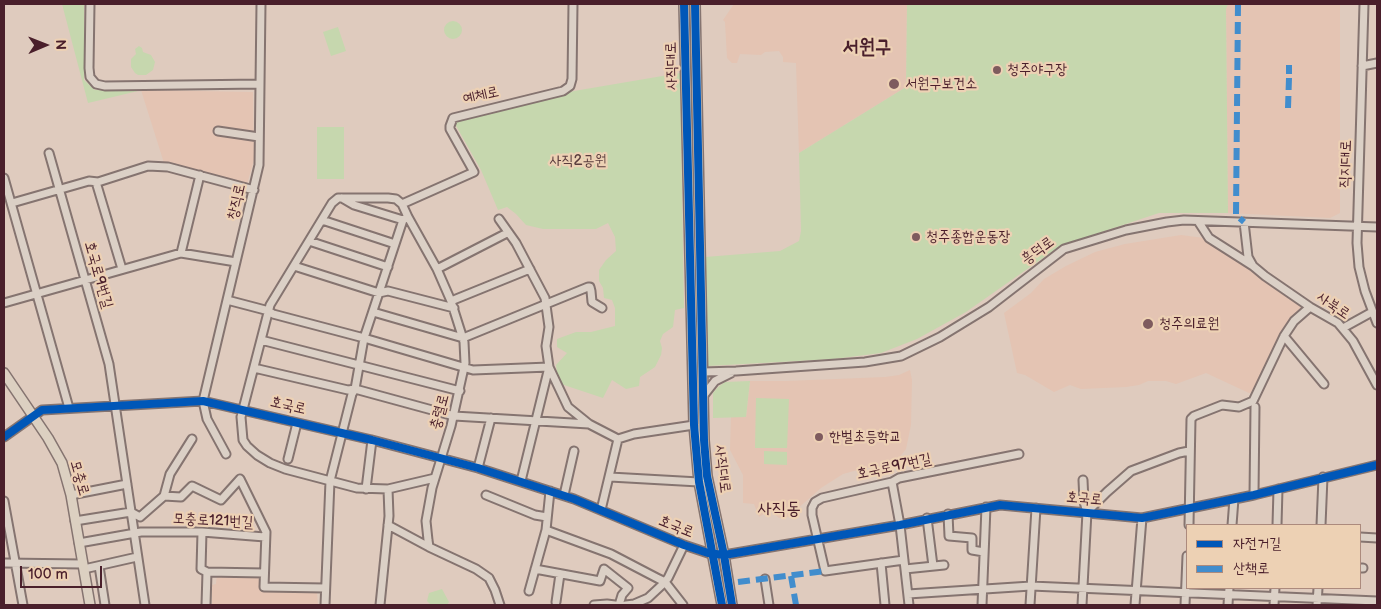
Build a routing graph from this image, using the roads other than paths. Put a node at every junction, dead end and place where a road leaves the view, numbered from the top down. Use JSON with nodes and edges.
{"nodes":[{"id":1,"x":90,"y":4,"type":"edge"},
{"id":2,"x":261,"y":4,"type":"edge"},
{"id":3,"x":573,"y":4,"type":"edge"},
{"id":4,"x":695,"y":4,"type":"edge"},
{"id":5,"x":1364,"y":4,"type":"edge"},
{"id":6,"x":683,"y":5,"type":"edge"},
{"id":7,"x":1377,"y":63,"type":"edge"},
{"id":8,"x":1362,"y":66,"type":"junction"},
{"id":9,"x":260,"y":84,"type":"junction"},
{"id":10,"x":218,"y":131,"type":"dead end"},
{"id":11,"x":259,"y":137,"type":"junction"},
{"id":12,"x":49,"y":153,"type":"dead end"},
{"id":13,"x":200,"y":175,"type":"junction"},
{"id":14,"x":4,"y":180,"type":"edge"},
{"id":15,"x":96,"y":182,"type":"junction"},
{"id":16,"x":60,"y":189,"type":"junction"},
{"id":17,"x":254,"y":190,"type":"junction"},
{"id":18,"x":342,"y":198,"type":"junction"},
{"id":19,"x":400,"y":202,"type":"junction"},
{"id":20,"x":12,"y":203,"type":"junction"},
{"id":21,"x":405,"y":219,"type":"junction"},
{"id":22,"x":499,"y":219,"type":"dead end"},
{"id":23,"x":322,"y":220,"type":"junction"},
{"id":24,"x":1198,"y":220,"type":"junction"},
{"id":25,"x":1244,"y":222,"type":"junction"},
{"id":26,"x":1357,"y":226,"type":"junction"},
{"id":27,"x":1377,"y":227,"type":"edge"},
{"id":28,"x":507,"y":233,"type":"junction"},
{"id":29,"x":309,"y":241,"type":"junction"},
{"id":30,"x":395,"y":244,"type":"junction"},
{"id":31,"x":181,"y":253,"type":"junction"},
{"id":32,"x":236,"y":262,"type":"junction"},
{"id":33,"x":294,"y":266,"type":"junction"},
{"id":34,"x":1254,"y":266,"type":"junction"},
{"id":35,"x":388,"y":268,"type":"junction"},
{"id":36,"x":122,"y":269,"type":"junction"},
{"id":37,"x":437,"y":269,"type":"junction"},
{"id":38,"x":530,"y":269,"type":"junction"},
{"id":39,"x":85,"y":280,"type":"junction"},
{"id":40,"x":37,"y":293,"type":"junction"},
{"id":41,"x":379,"y":293,"type":"junction"},
{"id":42,"x":227,"y":300,"type":"junction"},
{"id":43,"x":4,"y":303,"type":"edge"},
{"id":44,"x":546,"y":304,"type":"junction"},
{"id":45,"x":452,"y":305,"type":"junction"},
{"id":46,"x":1310,"y":307,"type":"junction"},
{"id":47,"x":602,"y":308,"type":"dead end"},
{"id":48,"x":269,"y":311,"type":"junction"},
{"id":49,"x":373,"y":312,"type":"junction"},
{"id":50,"x":1372,"y":312,"type":"junction"},
{"id":51,"x":1377,"y":323,"type":"edge"},
{"id":52,"x":1343,"y":328,"type":"junction"},
{"id":53,"x":1284,"y":336,"type":"junction"},
{"id":54,"x":364,"y":338,"type":"junction"},
{"id":55,"x":463,"y":338,"type":"junction"},
{"id":56,"x":261,"y":340,"type":"junction"},
{"id":57,"x":360,"y":365,"type":"junction"},
{"id":58,"x":549,"y":367,"type":"junction"},
{"id":59,"x":254,"y":368,"type":"junction"},
{"id":60,"x":465,"y":368,"type":"junction"},
{"id":61,"x":736,"y":371,"type":"junction"},
{"id":62,"x":703,"y":372,"type":"junction"},
{"id":63,"x":4,"y":373,"type":"edge"},
{"id":64,"x":1324,"y":384,"type":"dead end"},
{"id":65,"x":1377,"y":385,"type":"edge"},
{"id":66,"x":355,"y":390,"type":"junction"},
{"id":67,"x":460,"y":391,"type":"junction"},
{"id":68,"x":704,"y":394,"type":"junction"},
{"id":69,"x":203,"y":401,"type":"junction"},
{"id":70,"x":1254,"y":404,"type":"junction"},
{"id":71,"x":115,"y":405,"type":"junction"},
{"id":72,"x":69,"y":408,"type":"junction"},
{"id":73,"x":243,"y":410,"type":"junction"},
{"id":74,"x":33,"y":415,"type":"junction"},
{"id":75,"x":454,"y":416,"type":"junction"},
{"id":76,"x":491,"y":418,"type":"junction"},
{"id":77,"x":535,"y":420,"type":"junction"},
{"id":78,"x":297,"y":423,"type":"junction"},
{"id":79,"x":589,"y":424,"type":"junction"},
{"id":80,"x":694,"y":425,"type":"junction"},
{"id":81,"x":342,"y":433,"type":"junction"},
{"id":82,"x":4,"y":437,"type":"edge"},
{"id":83,"x":192,"y":438,"type":"dead end"},
{"id":84,"x":618,"y":439,"type":"junction"},
{"id":85,"x":372,"y":440,"type":"junction"},
{"id":86,"x":574,"y":451,"type":"dead end"},
{"id":87,"x":1190,"y":451,"type":"junction"},
{"id":88,"x":226,"y":454,"type":"dead end"},
{"id":89,"x":1019,"y":454,"type":"dead end"},
{"id":90,"x":288,"y":459,"type":"dead end"},
{"id":91,"x":441,"y":460,"type":"junction"},
{"id":92,"x":1377,"y":465,"type":"edge"},
{"id":93,"x":478,"y":468,"type":"junction"},
{"id":94,"x":610,"y":477,"type":"junction"},
{"id":95,"x":1323,"y":477,"type":"junction"},
{"id":96,"x":435,"y":478,"type":"junction"},
{"id":97,"x":1083,"y":480,"type":"dead end"},
{"id":98,"x":521,"y":481,"type":"junction"},
{"id":99,"x":330,"y":482,"type":"junction"},
{"id":100,"x":699,"y":482,"type":"junction"},
{"id":101,"x":892,"y":482,"type":"junction"},
{"id":102,"x":127,"y":484,"type":"junction"},
{"id":103,"x":366,"y":489,"type":"junction"},
{"id":104,"x":388,"y":489,"type":"junction"},
{"id":105,"x":1278,"y":489,"type":"junction"},
{"id":106,"x":550,"y":491,"type":"junction"},
{"id":107,"x":1254,"y":494,"type":"junction"},
{"id":108,"x":71,"y":495,"type":"junction"},
{"id":109,"x":486,"y":495,"type":"dead end"},
{"id":110,"x":164,"y":496,"type":"junction"},
{"id":111,"x":564,"y":496,"type":"junction"},
{"id":112,"x":1234,"y":499,"type":"junction"},
{"id":113,"x":4,"y":501,"type":"edge"},
{"id":114,"x":986,"y":507,"type":"junction"},
{"id":115,"x":1036,"y":508,"type":"junction"},
{"id":116,"x":1190,"y":508,"type":"junction"},
{"id":117,"x":602,"y":510,"type":"junction"},
{"id":118,"x":131,"y":512,"type":"junction"},
{"id":119,"x":1087,"y":512,"type":"junction"},
{"id":120,"x":948,"y":514,"type":"junction"},
{"id":121,"x":547,"y":517,"type":"junction"},
{"id":122,"x":927,"y":518,"type":"junction"},
{"id":123,"x":1142,"y":518,"type":"junction"},
{"id":124,"x":75,"y":521,"type":"junction"},
{"id":125,"x":1189,"y":524,"type":"edge"},
{"id":126,"x":1232,"y":524,"type":"edge"},
{"id":127,"x":1277,"y":524,"type":"edge"},
{"id":128,"x":1321,"y":524,"type":"edge"},
{"id":129,"x":900,"y":525,"type":"junction"},
{"id":130,"x":388,"y":526,"type":"junction"},
{"id":131,"x":546,"y":530,"type":"junction"},
{"id":132,"x":202,"y":532,"type":"junction"},
{"id":133,"x":134,"y":534,"type":"junction"},
{"id":134,"x":265,"y":537,"type":"junction"},
{"id":135,"x":1361,"y":537,"type":"edge"},
{"id":136,"x":1377,"y":538,"type":"edge"},
{"id":137,"x":818,"y":539,"type":"junction"},
{"id":138,"x":79,"y":544,"type":"junction"},
{"id":139,"x":684,"y":545,"type":"junction"},
{"id":140,"x":429,"y":547,"type":"junction"},
{"id":141,"x":984,"y":552,"type":"junction"},
{"id":142,"x":713,"y":554,"type":"junction"},
{"id":143,"x":724,"y":554,"type":"junction"},
{"id":144,"x":138,"y":557,"type":"junction"},
{"id":145,"x":904,"y":560,"type":"junction"},
{"id":146,"x":881,"y":562,"type":"junction"},
{"id":147,"x":4,"y":563,"type":"edge"},
{"id":148,"x":16,"y":563,"type":"junction"},
{"id":149,"x":944,"y":565,"type":"dead end"},
{"id":150,"x":99,"y":566,"type":"junction"},
{"id":151,"x":933,"y":566,"type":"junction"},
{"id":152,"x":84,"y":567,"type":"junction"},
{"id":153,"x":535,"y":569,"type":"junction"},
{"id":154,"x":905,"y":569,"type":"junction"},
{"id":155,"x":207,"y":572,"type":"junction"},
{"id":156,"x":264,"y":573,"type":"junction"},
{"id":157,"x":560,"y":574,"type":"junction"},
{"id":158,"x":765,"y":579,"type":"dead end"},
{"id":159,"x":665,"y":582,"type":"junction"},
{"id":160,"x":1186,"y":582,"type":"edge"},
{"id":161,"x":1031,"y":586,"type":"junction"},
{"id":162,"x":325,"y":588,"type":"junction"},
{"id":163,"x":983,"y":588,"type":"junction"},
{"id":164,"x":1083,"y":588,"type":"junction"},
{"id":165,"x":1275,"y":589,"type":"edge"},
{"id":166,"x":1318,"y":589,"type":"edge"},
{"id":167,"x":1136,"y":591,"type":"junction"},
{"id":168,"x":1229,"y":591,"type":"edge"},
{"id":169,"x":529,"y":592,"type":"dead end"},
{"id":170,"x":1185,"y":593,"type":"junction"},
{"id":171,"x":908,"y":594,"type":"junction"},
{"id":172,"x":1274,"y":596,"type":"junction"},
{"id":173,"x":1377,"y":600,"type":"edge"},
{"id":174,"x":556,"y":602,"type":"dead end"},
{"id":175,"x":1318,"y":602,"type":"edge"},
{"id":176,"x":1365,"y":603,"type":"edge"},
{"id":177,"x":681,"y":604,"type":"edge"},
{"id":178,"x":23,"y":605,"type":"edge"},
{"id":179,"x":90,"y":605,"type":"edge"},
{"id":180,"x":105,"y":605,"type":"edge"},
{"id":181,"x":145,"y":605,"type":"edge"},
{"id":182,"x":206,"y":605,"type":"edge"},
{"id":183,"x":325,"y":605,"type":"edge"},
{"id":184,"x":380,"y":605,"type":"edge"},
{"id":185,"x":500,"y":605,"type":"edge"},
{"id":186,"x":594,"y":605,"type":"edge"},
{"id":187,"x":615,"y":605,"type":"edge"},
{"id":188,"x":619,"y":605,"type":"edge"},
{"id":189,"x":626,"y":605,"type":"edge"},
{"id":190,"x":722,"y":605,"type":"edge"},
{"id":191,"x":732,"y":605,"type":"edge"},
{"id":192,"x":769,"y":605,"type":"edge"},
{"id":193,"x":885,"y":605,"type":"edge"},
{"id":194,"x":909,"y":605,"type":"edge"},
{"id":195,"x":982,"y":605,"type":"edge"},
{"id":196,"x":1030,"y":605,"type":"edge"},
{"id":197,"x":1082,"y":605,"type":"edge"},
{"id":198,"x":1135,"y":605,"type":"edge"},
{"id":199,"x":1185,"y":605,"type":"edge"},
{"id":200,"x":1228,"y":605,"type":"edge"},
{"id":201,"x":1274,"y":605,"type":"edge"}],
"edges":[{"from":1,"to":9,"type":"street"},
{"from":2,"to":9,"type":"street","name":"창직로"},
{"from":3,"to":19,"type":"street","name":"예체로"},
{"from":4,"to":62,"type":"main road","name":"사직대로"},
{"from":5,"to":8,"type":"street","name":"직지대로"},
{"from":6,"to":80,"type":"main road","name":"사직대로"},
{"from":7,"to":8,"type":"street"},
{"from":8,"to":26,"type":"street","name":"직지대로"},
{"from":9,"to":11,"type":"street","name":"창직로"},
{"from":10,"to":11,"type":"street"},
{"from":11,"to":17,"type":"street","name":"창직로"},
{"from":12,"to":16,"type":"street","name":"호국로9번길"},
{"from":13,"to":15,"type":"street"},
{"from":13,"to":17,"type":"street"},
{"from":13,"to":31,"type":"street"},
{"from":14,"to":20,"type":"street"},
{"from":15,"to":16,"type":"street"},
{"from":15,"to":36,"type":"street"},
{"from":16,"to":20,"type":"street"},
{"from":16,"to":39,"type":"street","name":"호국로9번길"},
{"from":17,"to":32,"type":"street","name":"창직로"},
{"from":18,"to":19,"type":"street"},
{"from":18,"to":21,"type":"street"},
{"from":18,"to":23,"type":"street"},
{"from":19,"to":21,"type":"street","name":"충렬로"},
{"from":20,"to":40,"type":"street"},
{"from":21,"to":30,"type":"street"},
{"from":21,"to":37,"type":"street","name":"충렬로"},
{"from":22,"to":28,"type":"street"},
{"from":23,"to":29,"type":"street"},
{"from":23,"to":30,"type":"street"},
{"from":24,"to":25,"type":"street","name":"흥덕로"},
{"from":24,"to":34,"type":"street","name":"사북로"},
{"from":24,"to":61,"type":"street","name":"흥덕로"},
{"from":25,"to":26,"type":"street","name":"흥덕로"},
{"from":25,"to":34,"type":"street"},
{"from":26,"to":27,"type":"street","name":"흥덕로"},
{"from":26,"to":50,"type":"street","name":"직지대로"},
{"from":28,"to":37,"type":"street"},
{"from":28,"to":38,"type":"street"},
{"from":29,"to":33,"type":"street"},
{"from":29,"to":35,"type":"street"},
{"from":30,"to":35,"type":"street"},
{"from":31,"to":32,"type":"street"},
{"from":31,"to":36,"type":"street"},
{"from":32,"to":42,"type":"street","name":"창직로"},
{"from":33,"to":41,"type":"street"},
{"from":33,"to":48,"type":"street"},
{"from":34,"to":46,"type":"street","name":"사북로"},
{"from":35,"to":41,"type":"street"},
{"from":36,"to":39,"type":"street"},
{"from":37,"to":45,"type":"street","name":"충렬로"},
{"from":38,"to":44,"type":"street"},
{"from":38,"to":45,"type":"street"},
{"from":39,"to":40,"type":"street"},
{"from":39,"to":71,"type":"street","name":"호국로9번길"},
{"from":40,"to":43,"type":"street"},
{"from":40,"to":72,"type":"street"},
{"from":41,"to":45,"type":"street"},
{"from":41,"to":49,"type":"street"},
{"from":42,"to":48,"type":"street"},
{"from":42,"to":69,"type":"street","name":"창직로"},
{"from":44,"to":47,"type":"street"},
{"from":44,"to":55,"type":"street"},
{"from":44,"to":58,"type":"street"},
{"from":45,"to":55,"type":"street","name":"충렬로"},
{"from":46,"to":52,"type":"street","name":"사북로"},
{"from":46,"to":53,"type":"street"},
{"from":48,"to":54,"type":"street"},
{"from":48,"to":56,"type":"street"},
{"from":49,"to":54,"type":"street"},
{"from":49,"to":55,"type":"street"},
{"from":50,"to":51,"type":"street","name":"직지대로"},
{"from":50,"to":52,"type":"street"},
{"from":52,"to":65,"type":"street","name":"사북로"},
{"from":53,"to":64,"type":"street"},
{"from":53,"to":70,"type":"street"},
{"from":54,"to":57,"type":"street"},
{"from":54,"to":60,"type":"street"},
{"from":55,"to":60,"type":"street","name":"충렬로"},
{"from":56,"to":57,"type":"street"},
{"from":56,"to":59,"type":"street"},
{"from":57,"to":66,"type":"street"},
{"from":57,"to":67,"type":"street"},
{"from":58,"to":60,"type":"street"},
{"from":58,"to":77,"type":"street"},
{"from":58,"to":79,"type":"street"},
{"from":59,"to":66,"type":"street"},
{"from":59,"to":73,"type":"street"},
{"from":60,"to":67,"type":"street","name":"충렬로"},
{"from":61,"to":62,"type":"street","name":"흥덕로"},
{"from":61,"to":68,"type":"street"},
{"from":62,"to":68,"type":"main road","name":"사직대로"},
{"from":63,"to":74,"type":"main road","name":"모충로"},
{"from":66,"to":75,"type":"street"},
{"from":66,"to":81,"type":"street"},
{"from":67,"to":75,"type":"street","name":"충렬로"},
{"from":68,"to":143,"type":"main road","name":"사직대로"},
{"from":69,"to":71,"type":"street","name":"호국로"},
{"from":69,"to":73,"type":"street","name":"호국로"},
{"from":69,"to":88,"type":"street"},
{"from":70,"to":87,"type":"street"},
{"from":70,"to":107,"type":"street"},
{"from":71,"to":72,"type":"street","name":"호국로"},
{"from":71,"to":102,"type":"street","name":"호국로9번길"},
{"from":72,"to":74,"type":"street","name":"호국로"},
{"from":73,"to":78,"type":"street","name":"호국로"},
{"from":73,"to":99,"type":"street"},
{"from":74,"to":82,"type":"street"},
{"from":74,"to":108,"type":"main road","name":"모충로"},
{"from":75,"to":76,"type":"street"},
{"from":75,"to":91,"type":"street","name":"충렬로"},
{"from":76,"to":77,"type":"street"},
{"from":76,"to":93,"type":"street"},
{"from":77,"to":79,"type":"street"},
{"from":77,"to":98,"type":"street"},
{"from":78,"to":81,"type":"street","name":"호국로"},
{"from":78,"to":90,"type":"street"},
{"from":79,"to":84,"type":"street"},
{"from":80,"to":84,"type":"street"},
{"from":80,"to":100,"type":"main road","name":"사직대로"},
{"from":81,"to":85,"type":"street","name":"호국로"},
{"from":81,"to":99,"type":"street"},
{"from":83,"to":110,"type":"street"},
{"from":84,"to":94,"type":"street"},
{"from":85,"to":91,"type":"street","name":"호국로"},
{"from":85,"to":103,"type":"street"},
{"from":86,"to":111,"type":"street"},
{"from":87,"to":116,"type":"street"},
{"from":87,"to":119,"type":"street"},
{"from":89,"to":101,"type":"street","name":"호국로97번길"},
{"from":91,"to":93,"type":"street","name":"호국로"},
{"from":91,"to":96,"type":"street","name":"충렬로"},
{"from":92,"to":95,"type":"street","name":"호국로"},
{"from":93,"to":98,"type":"street","name":"호국로"},
{"from":94,"to":100,"type":"street"},
{"from":94,"to":117,"type":"street"},
{"from":95,"to":105,"type":"street","name":"호국로"},
{"from":95,"to":128,"type":"street"},
{"from":96,"to":104,"type":"street"},
{"from":96,"to":140,"type":"street","name":"충렬로"},
{"from":97,"to":119,"type":"street","name":"호국로"},
{"from":98,"to":106,"type":"street","name":"호국로"},
{"from":99,"to":103,"type":"street"},
{"from":99,"to":162,"type":"street"},
{"from":100,"to":142,"type":"main road","name":"사직대로"},
{"from":101,"to":129,"type":"street"},
{"from":101,"to":137,"type":"street","name":"호국로97번길"},
{"from":102,"to":108,"type":"street"},
{"from":102,"to":118,"type":"street","name":"호국로9번길"},
{"from":103,"to":104,"type":"street"},
{"from":104,"to":130,"type":"street"},
{"from":105,"to":107,"type":"street","name":"호국로"},
{"from":105,"to":127,"type":"street"},
{"from":106,"to":111,"type":"street","name":"호국로"},
{"from":106,"to":121,"type":"street"},
{"from":107,"to":112,"type":"street","name":"호국로"},
{"from":108,"to":124,"type":"main road","name":"모충로"},
{"from":109,"to":121,"type":"street"},
{"from":110,"to":118,"type":"street"},
{"from":110,"to":134,"type":"street"},
{"from":111,"to":117,"type":"street","name":"호국로"},
{"from":112,"to":116,"type":"street","name":"호국로"},
{"from":112,"to":126,"type":"street"},
{"from":113,"to":148,"type":"street"},
{"from":114,"to":115,"type":"street","name":"호국로"},
{"from":114,"to":120,"type":"street","name":"호국로"},
{"from":114,"to":141,"type":"street"},
{"from":115,"to":119,"type":"street","name":"호국로"},
{"from":115,"to":161,"type":"street"},
{"from":116,"to":123,"type":"street","name":"호국로"},
{"from":116,"to":125,"type":"street"},
{"from":117,"to":139,"type":"street","name":"호국로"},
{"from":118,"to":124,"type":"street"},
{"from":118,"to":133,"type":"street","name":"호국로9번길"},
{"from":119,"to":123,"type":"street","name":"호국로"},
{"from":119,"to":164,"type":"street"},
{"from":120,"to":122,"type":"street","name":"호국로"},
{"from":120,"to":141,"type":"street"},
{"from":121,"to":131,"type":"street"},
{"from":122,"to":129,"type":"street","name":"호국로"},
{"from":122,"to":151,"type":"street"},
{"from":123,"to":167,"type":"street"},
{"from":124,"to":138,"type":"main road","name":"모충로"},
{"from":129,"to":137,"type":"street","name":"호국로"},
{"from":129,"to":145,"type":"street"},
{"from":130,"to":140,"type":"street"},
{"from":130,"to":184,"type":"street"},
{"from":131,"to":153,"type":"street"},
{"from":131,"to":159,"type":"street"},
{"from":132,"to":133,"type":"street","name":"모충로121번길"},
{"from":132,"to":134,"type":"street","name":"모충로121번길"},
{"from":132,"to":155,"type":"street"},
{"from":133,"to":138,"type":"street","name":"모충로121번길"},
{"from":133,"to":144,"type":"street","name":"호국로9번길"},
{"from":134,"to":156,"type":"street","name":"모충로121번길"},
{"from":135,"to":136,"type":"street"},
{"from":137,"to":143,"type":"street","name":"호국로"},
{"from":137,"to":146,"type":"street"},
{"from":138,"to":152,"type":"main road","name":"모충로"},
{"from":139,"to":142,"type":"street","name":"호국로"},
{"from":139,"to":159,"type":"street"},
{"from":140,"to":185,"type":"street"},
{"from":141,"to":163,"type":"street"},
{"from":142,"to":143,"type":"street","name":"호국로"},
{"from":142,"to":190,"type":"main road","name":"사직대로"},
{"from":143,"to":191,"type":"main road","name":"사직대로"},
{"from":144,"to":150,"type":"street"},
{"from":144,"to":181,"type":"street","name":"호국로9번길"},
{"from":145,"to":146,"type":"street"},
{"from":145,"to":154,"type":"street"},
{"from":146,"to":193,"type":"street"},
{"from":147,"to":148,"type":"street"},
{"from":148,"to":152,"type":"street"},
{"from":148,"to":178,"type":"street"},
{"from":149,"to":151,"type":"street"},
{"from":150,"to":152,"type":"street"},
{"from":150,"to":180,"type":"street"},
{"from":151,"to":154,"type":"street"},
{"from":152,"to":179,"type":"main road","name":"모충로"},
{"from":153,"to":157,"type":"street"},
{"from":153,"to":169,"type":"street"},
{"from":154,"to":171,"type":"street"},
{"from":155,"to":156,"type":"street"},
{"from":155,"to":182,"type":"street"},
{"from":156,"to":162,"type":"street"},
{"from":157,"to":174,"type":"street"},
{"from":157,"to":188,"type":"street"},
{"from":158,"to":192,"type":"street"},
{"from":159,"to":177,"type":"street"},
{"from":159,"to":189,"type":"street"},
{"from":160,"to":170,"type":"street"},
{"from":161,"to":163,"type":"street"},
{"from":161,"to":164,"type":"street"},
{"from":161,"to":196,"type":"street"},
{"from":162,"to":183,"type":"street"},
{"from":163,"to":171,"type":"street"},
{"from":163,"to":195,"type":"street"},
{"from":164,"to":167,"type":"street"},
{"from":164,"to":197,"type":"street"},
{"from":165,"to":172,"type":"street"},
{"from":166,"to":175,"type":"street"},
{"from":167,"to":170,"type":"street"},
{"from":167,"to":198,"type":"street"},
{"from":168,"to":170,"type":"street"},
{"from":168,"to":172,"type":"street"},
{"from":168,"to":200,"type":"street"},
{"from":170,"to":199,"type":"street"},
{"from":171,"to":194,"type":"street"},
{"from":172,"to":175,"type":"street"},
{"from":172,"to":201,"type":"street"},
{"from":173,"to":176,"type":"street"},
{"from":175,"to":176,"type":"street"},
{"from":186,"to":187,"type":"street"}]}
